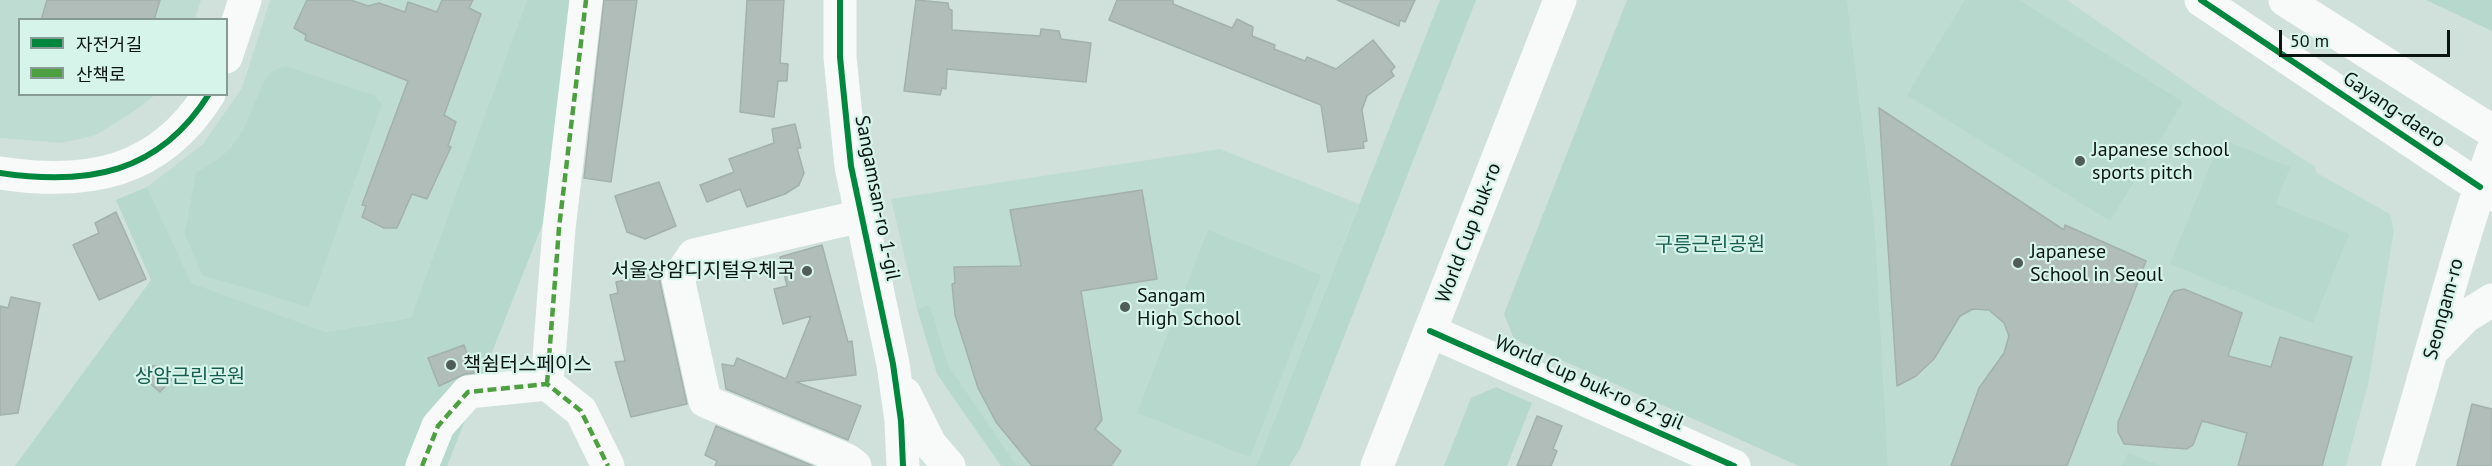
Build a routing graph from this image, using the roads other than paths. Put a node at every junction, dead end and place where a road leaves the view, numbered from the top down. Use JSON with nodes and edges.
{"nodes":[{"id":1,"x":244,"y":0,"type":"edge"},
{"id":2,"x":586,"y":0,"type":"edge"},
{"id":3,"x":840,"y":0,"type":"edge"},
{"id":4,"x":1560,"y":0,"type":"edge"},
{"id":5,"x":2201,"y":0,"type":"edge"},
{"id":6,"x":2285,"y":0,"type":"edge"},
{"id":7,"x":228,"y":51,"type":"edge"},
{"id":8,"x":208,"y":96,"type":"edge"},
{"id":9,"x":2492,"y":131,"type":"edge"},
{"id":10,"x":2492,"y":152,"type":"edge"},
{"id":11,"x":0,"y":173,"type":"edge"},
{"id":12,"x":2486,"y":191,"type":"edge"},
{"id":13,"x":861,"y":216,"type":"junction"},
{"id":14,"x":2492,"y":300,"type":"edge"},
{"id":15,"x":1430,"y":331,"type":"junction"},
{"id":16,"x":2434,"y":349,"type":"junction"},
{"id":17,"x":893,"y":364,"type":"junction"},
{"id":18,"x":547,"y":384,"type":"junction"},
{"id":19,"x":422,"y":466,"type":"edge"},
{"id":20,"x":608,"y":466,"type":"edge"},
{"id":21,"x":855,"y":466,"type":"edge"},
{"id":22,"x":903,"y":466,"type":"edge"},
{"id":23,"x":949,"y":466,"type":"edge"},
{"id":24,"x":1377,"y":466,"type":"edge"},
{"id":25,"x":1734,"y":466,"type":"edge"},
{"id":26,"x":2398,"y":466,"type":"edge"}],
"edges":[{"from":1,"to":7,"type":"street"},
{"from":2,"to":18,"type":"street"},
{"from":3,"to":13,"type":"street","name":"Sangamsan-ro 1-gil"},
{"from":4,"to":15,"type":"street","name":"World Cup buk-ro"},
{"from":5,"to":12,"type":"street","name":"Gayang-daero"},
{"from":6,"to":9,"type":"street","name":"Gayang-daero"},
{"from":8,"to":11,"type":"street"},
{"from":10,"to":12,"type":"street","name":"Seongam-ro"},
{"from":12,"to":16,"type":"street","name":"Seongam-ro"},
{"from":13,"to":17,"type":"street","name":"Sangamsan-ro 1-gil"},
{"from":13,"to":21,"type":"street","name":"Sangamsan-ro 1-gil"},
{"from":14,"to":16,"type":"street"},
{"from":15,"to":24,"type":"street","name":"World Cup buk-ro"},
{"from":15,"to":25,"type":"street","name":"World Cup buk-ro 62-gil"},
{"from":16,"to":26,"type":"street","name":"Seongam-ro"},
{"from":17,"to":22,"type":"street"},
{"from":17,"to":23,"type":"street"},
{"from":18,"to":19,"type":"street"},
{"from":18,"to":20,"type":"street"}]}
